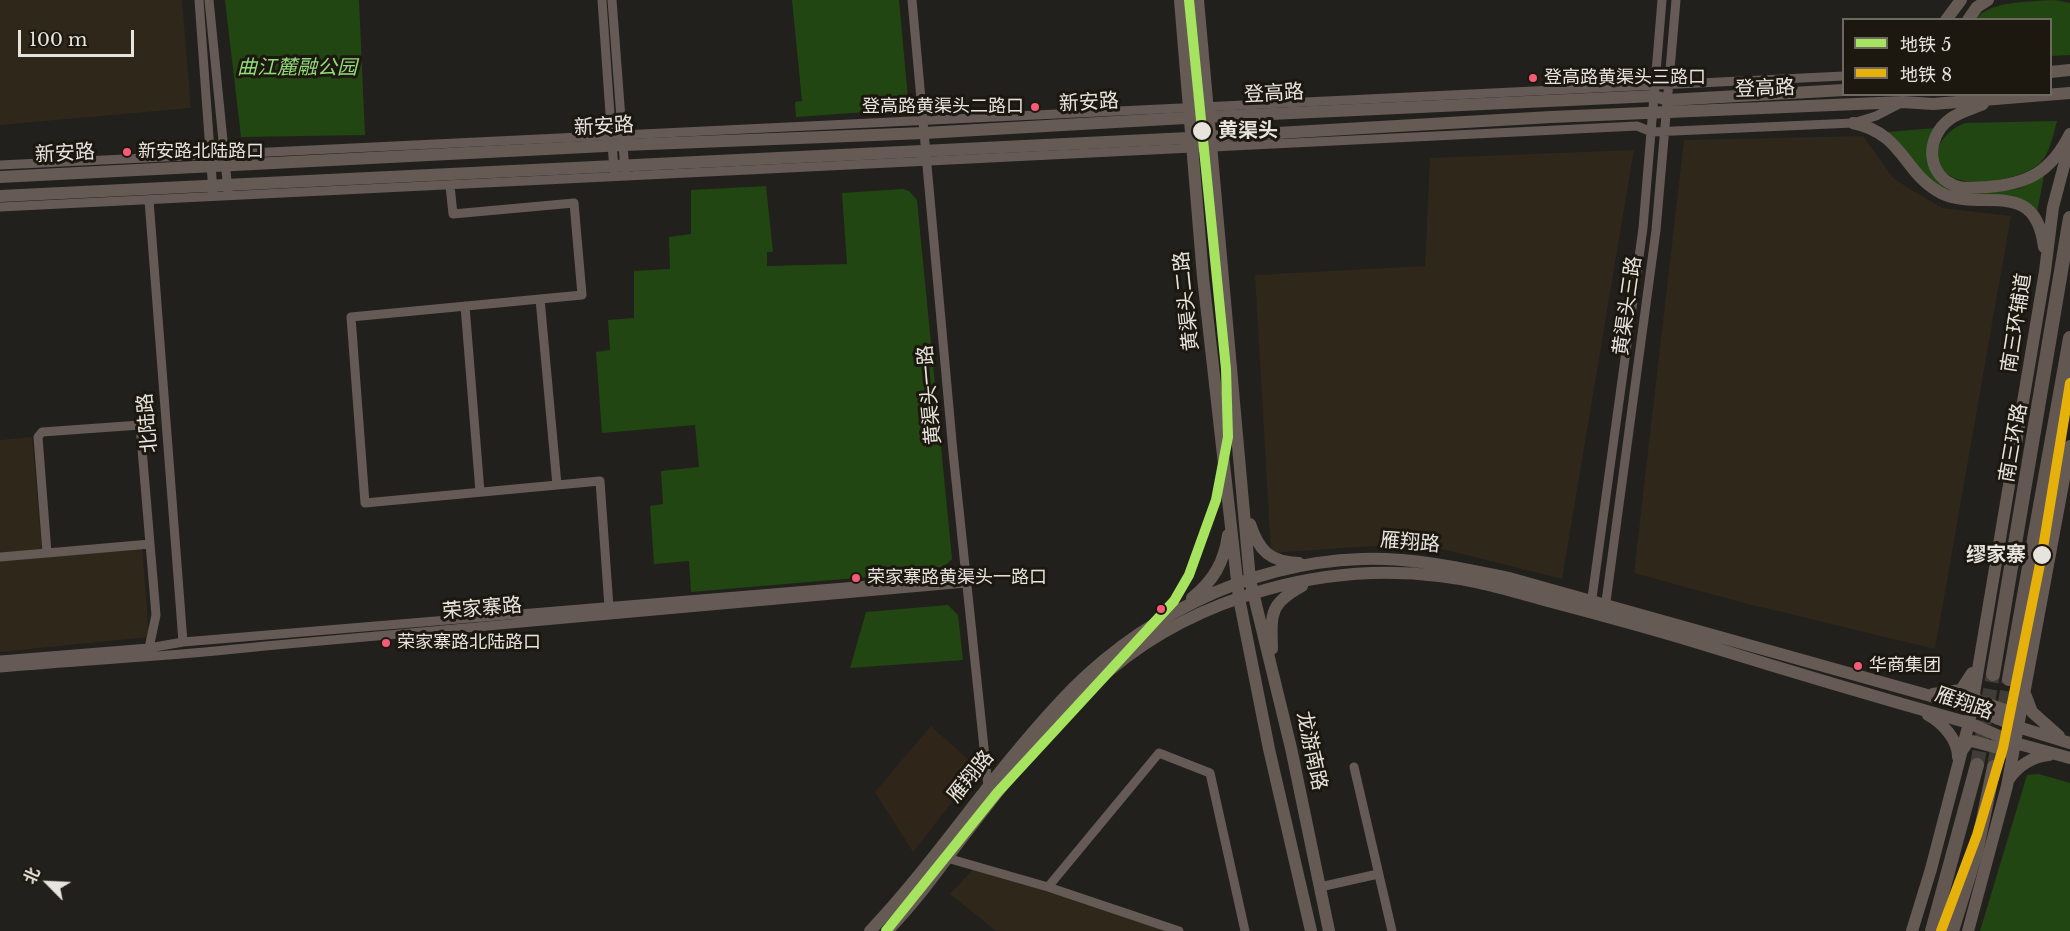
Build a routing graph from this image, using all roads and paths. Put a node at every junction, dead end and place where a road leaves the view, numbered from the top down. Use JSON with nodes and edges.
{"nodes":[{"id":1,"x":199,"y":0,"type":"edge"},
{"id":2,"x":209,"y":0,"type":"edge"},
{"id":3,"x":602,"y":0,"type":"edge"},
{"id":4,"x":612,"y":0,"type":"edge"},
{"id":5,"x":912,"y":0,"type":"edge"},
{"id":6,"x":1180,"y":0,"type":"edge"},
{"id":7,"x":1198,"y":0,"type":"edge"},
{"id":8,"x":1662,"y":0,"type":"edge"},
{"id":9,"x":1676,"y":0,"type":"edge"},
{"id":10,"x":1961,"y":0,"type":"edge"},
{"id":11,"x":1988,"y":0,"type":"edge"},
{"id":12,"x":1948,"y":18,"type":"edge"},
{"id":13,"x":1969,"y":18,"type":"edge"},
{"id":14,"x":2070,"y":70,"type":"edge"},
{"id":15,"x":2052,"y":72,"type":"edge"},
{"id":16,"x":1842,"y":76,"type":"edge"},
{"id":17,"x":1669,"y":85,"type":"junction"},
{"id":18,"x":1842,"y":90,"type":"edge"},
{"id":19,"x":1654,"y":91,"type":"junction"},
{"id":20,"x":2070,"y":93,"type":"edge"},
{"id":21,"x":2052,"y":95,"type":"edge"},
{"id":22,"x":2047,"y":96,"type":"edge"},
{"id":23,"x":1668,"y":100,"type":"junction"},
{"id":24,"x":1994,"y":100,"type":"junction"},
{"id":25,"x":1904,"y":102,"type":"junction"},
{"id":26,"x":1209,"y":111,"type":"junction"},
{"id":27,"x":1189,"y":112,"type":"junction"},
{"id":28,"x":1661,"y":113,"type":"junction"},
{"id":29,"x":923,"y":119,"type":"junction"},
{"id":30,"x":1853,"y":123,"type":"junction"},
{"id":31,"x":1665,"y":131,"type":"junction"},
{"id":32,"x":1652,"y":132,"type":"junction"},
{"id":33,"x":924,"y":133,"type":"junction"},
{"id":34,"x":2070,"y":134,"type":"edge"},
{"id":35,"x":618,"y":140,"type":"junction"},
{"id":36,"x":1210,"y":142,"type":"junction"},
{"id":37,"x":1192,"y":143,"type":"junction"},
{"id":38,"x":2070,"y":143,"type":"edge"},
{"id":39,"x":927,"y":156,"type":"junction"},
{"id":40,"x":211,"y":160,"type":"junction"},
{"id":41,"x":225,"y":160,"type":"junction"},
{"id":42,"x":0,"y":165,"type":"edge"},
{"id":43,"x":620,"y":171,"type":"junction"},
{"id":44,"x":0,"y":177,"type":"edge"},
{"id":45,"x":450,"y":186,"type":"junction"},
{"id":46,"x":228,"y":190,"type":"junction"},
{"id":47,"x":213,"y":191,"type":"junction"},
{"id":48,"x":0,"y":196,"type":"edge"},
{"id":49,"x":148,"y":200,"type":"junction"},
{"id":50,"x":0,"y":207,"type":"edge"},
{"id":51,"x":2070,"y":218,"type":"edge"},
{"id":52,"x":2045,"y":271,"type":"junction"},
{"id":53,"x":540,"y":299,"type":"junction"},
{"id":54,"x":465,"y":306,"type":"junction"},
{"id":55,"x":2070,"y":338,"type":"edge"},
{"id":56,"x":2070,"y":446,"type":"edge"},
{"id":57,"x":557,"y":485,"type":"junction"},
{"id":58,"x":480,"y":492,"type":"junction"},
{"id":59,"x":1244,"y":509,"type":"junction"},
{"id":60,"x":1230,"y":516,"type":"junction"},
{"id":61,"x":150,"y":544,"type":"junction"},
{"id":62,"x":47,"y":554,"type":"junction"},
{"id":63,"x":0,"y":557,"type":"edge"},
{"id":64,"x":1318,"y":564,"type":"junction"},
{"id":65,"x":966,"y":580,"type":"junction"},
{"id":66,"x":1250,"y":580,"type":"junction"},
{"id":67,"x":1311,"y":581,"type":"junction"},
{"id":68,"x":1238,"y":584,"type":"junction"},
{"id":69,"x":1254,"y":594,"type":"junction"},
{"id":70,"x":1239,"y":598,"type":"junction"},
{"id":71,"x":1590,"y":606,"type":"junction"},
{"id":72,"x":609,"y":607,"type":"junction"},
{"id":73,"x":1605,"y":609,"type":"junction"},
{"id":74,"x":1176,"y":612,"type":"junction"},
{"id":75,"x":183,"y":642,"type":"junction"},
{"id":76,"x":149,"y":648,"type":"junction"},
{"id":77,"x":1979,"y":656,"type":"junction"},
{"id":78,"x":0,"y":660,"type":"edge"},
{"id":79,"x":1272,"y":666,"type":"junction"},
{"id":80,"x":0,"y":668,"type":"edge"},
{"id":81,"x":1993,"y":674,"type":"tunnel mouth"},
{"id":82,"x":2009,"y":679,"type":"tunnel mouth"},
{"id":83,"x":1973,"y":690,"type":"junction"},
{"id":84,"x":1922,"y":694,"type":"junction"},
{"id":85,"x":2024,"y":694,"type":"junction"},
{"id":86,"x":1905,"y":705,"type":"junction"},
{"id":87,"x":1970,"y":707,"type":"junction"},
{"id":88,"x":1969,"y":723,"type":"junction"},
{"id":89,"x":2018,"y":727,"type":"junction"},
{"id":90,"x":2015,"y":743,"type":"junction"},
{"id":91,"x":2069,"y":743,"type":"edge"},
{"id":92,"x":1962,"y":751,"type":"junction"},
{"id":93,"x":2056,"y":754,"type":"junction"},
{"id":94,"x":2012,"y":758,"type":"junction"},
{"id":95,"x":2070,"y":758,"type":"edge"},
{"id":96,"x":1959,"y":765,"type":"junction"},
{"id":97,"x":1977,"y":765,"type":"tunnel mouth"},
{"id":98,"x":1354,"y":767,"type":"dead end"},
{"id":99,"x":1994,"y":767,"type":"tunnel mouth"},
{"id":100,"x":987,"y":786,"type":"junction"},
{"id":101,"x":2007,"y":786,"type":"junction"},
{"id":102,"x":947,"y":858,"type":"junction"},
{"id":103,"x":1378,"y":874,"type":"junction"},
{"id":104,"x":1048,"y":887,"type":"junction"},
{"id":105,"x":1320,"y":887,"type":"junction"},
{"id":106,"x":870,"y":931,"type":"edge"},
{"id":107,"x":887,"y":931,"type":"edge"},
{"id":108,"x":1179,"y":931,"type":"edge"},
{"id":109,"x":1245,"y":931,"type":"edge"},
{"id":110,"x":1311,"y":931,"type":"edge"},
{"id":111,"x":1329,"y":931,"type":"edge"},
{"id":112,"x":1392,"y":931,"type":"edge"},
{"id":113,"x":1912,"y":931,"type":"edge"},
{"id":114,"x":1932,"y":931,"type":"edge"},
{"id":115,"x":1952,"y":931,"type":"edge"},
{"id":116,"x":1968,"y":931,"type":"edge"}],
"edges":[{"from":1,"to":40,"type":"street"},
{"from":2,"to":41,"type":"street"},
{"from":3,"to":35,"type":"street"},
{"from":4,"to":35,"type":"street"},
{"from":5,"to":29,"type":"street","name":"黄渠头一路"},
{"from":6,"to":27,"type":"main road","name":"黄渠头二路"},
{"from":7,"to":26,"type":"main road","name":"黄渠头二路"},
{"from":8,"to":19,"type":"street","name":"黄渠头三路"},
{"from":9,"to":17,"type":"street","name":"黄渠头三路"},
{"from":10,"to":12,"type":"main road"},
{"from":11,"to":13,"type":"main road"},
{"from":14,"to":15,"type":"main road"},
{"from":16,"to":17,"type":"street"},
{"from":17,"to":19,"type":"street"},
{"from":17,"to":23,"type":"street","name":"黄渠头三路"},
{"from":18,"to":23,"type":"main road","name":"登高路"},
{"from":19,"to":23,"type":"main road","name":"登高路"},
{"from":19,"to":26,"type":"main road","name":"登高路"},
{"from":19,"to":28,"type":"street","name":"黄渠头三路"},
{"from":20,"to":21,"type":"main road","name":"登高路"},
{"from":22,"to":24,"type":"main road","name":"登高路"},
{"from":23,"to":28,"type":"street","name":"黄渠头三路"},
{"from":24,"to":25,"type":"main road","name":"登高路"},
{"from":24,"to":34,"type":"main road"},
{"from":25,"to":28,"type":"main road","name":"登高路"},
{"from":25,"to":30,"type":"street"},
{"from":26,"to":27,"type":"main road","name":"新安路"},
{"from":26,"to":36,"type":"main road","name":"黄渠头二路"},
{"from":27,"to":29,"type":"street"},
{"from":27,"to":33,"type":"main road","name":"新安路"},
{"from":27,"to":37,"type":"main road","name":"黄渠头二路"},
{"from":28,"to":31,"type":"street","name":"黄渠头三路"},
{"from":28,"to":32,"type":"street","name":"黄渠头三路"},
{"from":28,"to":36,"type":"main road","name":"登高路"},
{"from":29,"to":33,"type":"street","name":"黄渠头一路"},
{"from":29,"to":35,"type":"street"},
{"from":30,"to":31,"type":"street"},
{"from":30,"to":52,"type":"main road"},
{"from":31,"to":32,"type":"street"},
{"from":31,"to":73,"type":"street","name":"黄渠头三路"},
{"from":32,"to":36,"type":"street"},
{"from":32,"to":71,"type":"street","name":"黄渠头三路"},
{"from":33,"to":35,"type":"main road","name":"新安路"},
{"from":33,"to":39,"type":"street","name":"黄渠头一路"},
{"from":35,"to":41,"type":"main road","name":"新安路"},
{"from":35,"to":43,"type":"street"},
{"from":36,"to":37,"type":"main road","name":"新安路"},
{"from":36,"to":59,"type":"main road","name":"黄渠头二路"},
{"from":37,"to":39,"type":"main road","name":"新安路"},
{"from":37,"to":60,"type":"main road","name":"黄渠头二路"},
{"from":38,"to":52,"type":"main road","name":"南三环辅道"},
{"from":39,"to":43,"type":"main road","name":"新安路"},
{"from":39,"to":65,"type":"street","name":"黄渠头一路"},
{"from":40,"to":41,"type":"main road","name":"新安路"},
{"from":40,"to":42,"type":"street"},
{"from":40,"to":44,"type":"main road","name":"新安路"},
{"from":40,"to":47,"type":"street"},
{"from":41,"to":46,"type":"street"},
{"from":43,"to":45,"type":"street"},
{"from":43,"to":46,"type":"main road","name":"新安路"},
{"from":45,"to":46,"type":"street"},
{"from":45,"to":53,"type":"street"},
{"from":46,"to":47,"type":"main road","name":"新安路"},
{"from":47,"to":48,"type":"main road","name":"新安路"},
{"from":47,"to":49,"type":"street"},
{"from":49,"to":50,"type":"street"},
{"from":49,"to":75,"type":"street","name":"北陆路"},
{"from":51,"to":81,"type":"highway","name":"南三环路"},
{"from":52,"to":77,"type":"main road","name":"南三环辅道"},
{"from":53,"to":54,"type":"street"},
{"from":53,"to":57,"type":"street"},
{"from":54,"to":58,"type":"street"},
{"from":54,"to":58,"type":"street"},
{"from":55,"to":82,"type":"highway","name":"南三环路"},
{"from":56,"to":85,"type":"main road"},
{"from":57,"to":58,"type":"street"},
{"from":57,"to":72,"type":"street"},
{"from":59,"to":64,"type":"main road"},
{"from":59,"to":66,"type":"main road","name":"黄渠头二路"},
{"from":60,"to":68,"type":"main road","name":"黄渠头二路"},
{"from":60,"to":74,"type":"main road"},
{"from":61,"to":62,"type":"street"},
{"from":61,"to":62,"type":"street"},
{"from":61,"to":76,"type":"street"},
{"from":62,"to":63,"type":"street"},
{"from":64,"to":66,"type":"main road","name":"雁翔路"},
{"from":64,"to":71,"type":"main road","name":"雁翔路"},
{"from":65,"to":72,"type":"street","name":"荣家寨路"},
{"from":65,"to":80,"type":"street","name":"荣家寨路"},
{"from":65,"to":100,"type":"street","name":"黄渠头一路"},
{"from":66,"to":68,"type":"main road","name":"雁翔路"},
{"from":66,"to":69,"type":"main road","name":"龙游南路"},
{"from":67,"to":69,"type":"main road","name":"雁翔路"},
{"from":67,"to":71,"type":"main road","name":"雁翔路"},
{"from":67,"to":79,"type":"main road"},
{"from":68,"to":70,"type":"main road","name":"黄渠头二路"},
{"from":68,"to":74,"type":"main road","name":"雁翔路"},
{"from":69,"to":70,"type":"main road","name":"雁翔路"},
{"from":69,"to":79,"type":"main road","name":"龙游南路"},
{"from":70,"to":102,"type":"main road","name":"雁翔路"},
{"from":70,"to":110,"type":"main road","name":"龙游南路"},
{"from":71,"to":73,"type":"main road","name":"雁翔路"},
{"from":72,"to":75,"type":"street","name":"荣家寨路"},
{"from":73,"to":84,"type":"main road","name":"雁翔路"},
{"from":73,"to":86,"type":"main road","name":"雁翔路"},
{"from":74,"to":100,"type":"main road","name":"雁翔路"},
{"from":75,"to":76,"type":"street","name":"荣家寨路"},
{"from":76,"to":78,"type":"street","name":"荣家寨路"},
{"from":77,"to":83,"type":"main road","name":"南三环辅道"},
{"from":77,"to":84,"type":"main road"},
{"from":79,"to":105,"type":"main road","name":"龙游南路"},
{"from":83,"to":85,"type":"main road"},
{"from":83,"to":87,"type":"main road","name":"南三环辅道"},
{"from":84,"to":87,"type":"main road","name":"雁翔路"},
{"from":85,"to":89,"type":"main road"},
{"from":85,"to":91,"type":"main road"},
{"from":86,"to":88,"type":"main road","name":"雁翔路"},
{"from":86,"to":96,"type":"main road"},
{"from":87,"to":88,"type":"main road","name":"南三环辅道"},
{"from":87,"to":89,"type":"main road","name":"雁翔路"},
{"from":88,"to":90,"type":"main road","name":"雁翔路"},
{"from":88,"to":92,"type":"main road","name":"南三环辅道"},
{"from":89,"to":90,"type":"main road"},
{"from":89,"to":91,"type":"main road","name":"雁翔路"},
{"from":90,"to":93,"type":"main road","name":"雁翔路"},
{"from":90,"to":94,"type":"main road"},
{"from":92,"to":94,"type":"main road"},
{"from":92,"to":96,"type":"main road","name":"南三环辅道"},
{"from":93,"to":95,"type":"main road","name":"雁翔路"},
{"from":93,"to":101,"type":"main road"},
{"from":94,"to":101,"type":"main road"},
{"from":96,"to":113,"type":"main road","name":"南三环辅道"},
{"from":97,"to":114,"type":"highway"},
{"from":98,"to":103,"type":"street"},
{"from":99,"to":115,"type":"highway"},
{"from":100,"to":106,"type":"main road","name":"雁翔路"},
{"from":101,"to":116,"type":"main road"},
{"from":102,"to":104,"type":"street"},
{"from":102,"to":107,"type":"main road","name":"雁翔路"},
{"from":103,"to":105,"type":"street"},
{"from":103,"to":112,"type":"street"},
{"from":104,"to":108,"type":"street"},
{"from":104,"to":109,"type":"street"},
{"from":105,"to":111,"type":"main road","name":"龙游南路"}]}
